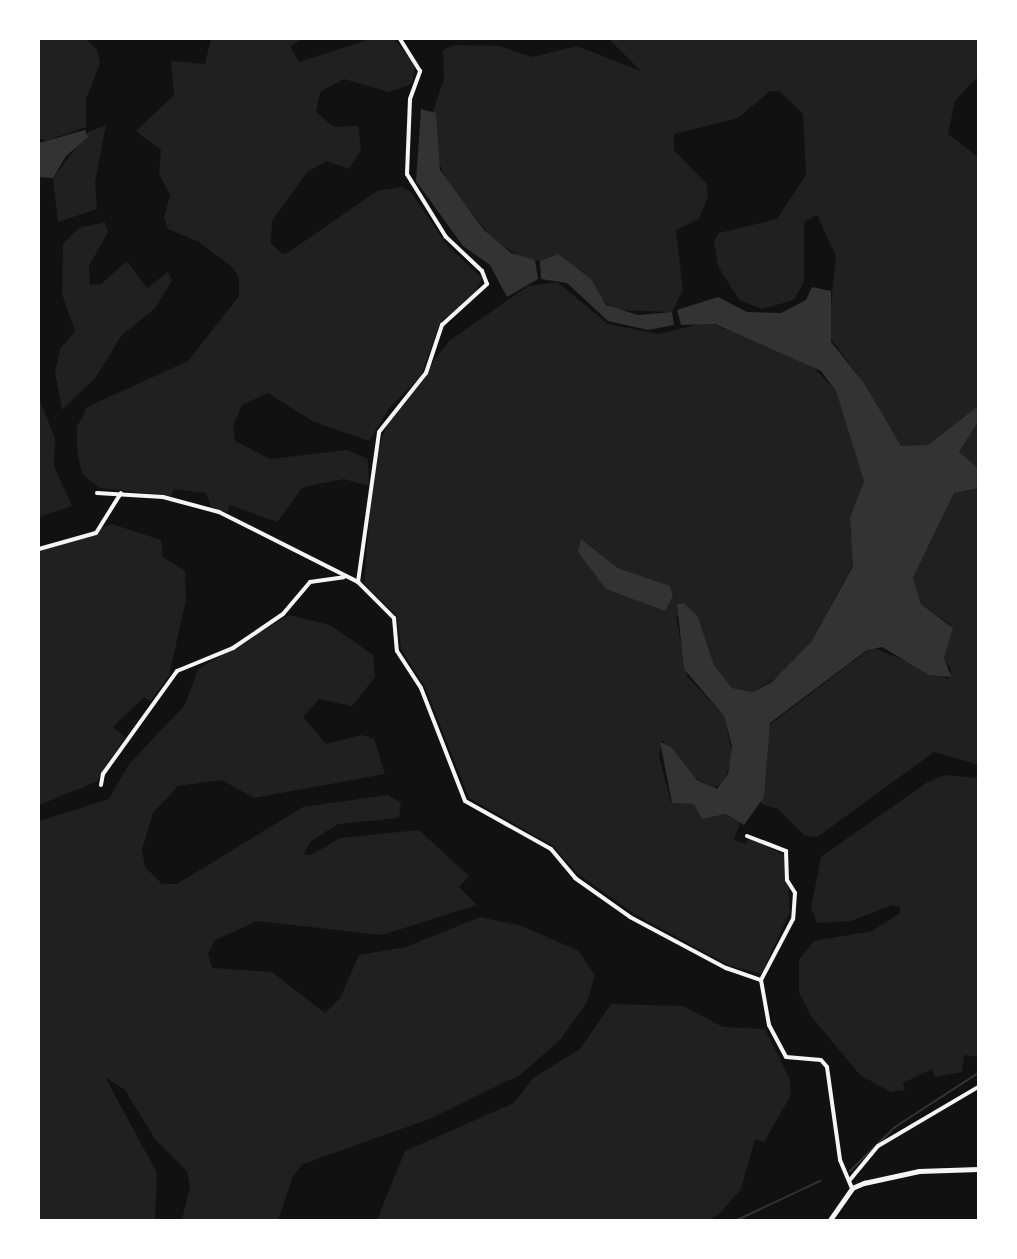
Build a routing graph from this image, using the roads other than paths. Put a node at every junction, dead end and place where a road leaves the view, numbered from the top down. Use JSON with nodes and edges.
{"nodes":[{"id":1,"x":400,"y":39,"type":"edge"},
{"id":2,"x":97,"y":493,"type":"dead end"},
{"id":3,"x":121,"y":493,"type":"junction"},
{"id":4,"x":39,"y":549,"type":"edge"},
{"id":5,"x":347,"y":577,"type":"junction"},
{"id":6,"x":358,"y":582,"type":"junction"},
{"id":7,"x":101,"y":785,"type":"dead end"},
{"id":8,"x":747,"y":836,"type":"dead end"},
{"id":9,"x":761,"y":980,"type":"junction"},
{"id":10,"x":978,"y":1087,"type":"edge"},
{"id":11,"x":978,"y":1169,"type":"edge"},
{"id":12,"x":848,"y":1181,"type":"junction"},
{"id":13,"x":852,"y":1188,"type":"junction"},
{"id":14,"x":830,"y":1220,"type":"edge"}],
"edges":[{"from":1,"to":6,"type":"street"},
{"from":2,"to":3,"type":"street"},
{"from":3,"to":4,"type":"street"},
{"from":3,"to":5,"type":"street"},
{"from":5,"to":6,"type":"street"},
{"from":5,"to":7,"type":"street"},
{"from":6,"to":9,"type":"street"},
{"from":8,"to":9,"type":"street"},
{"from":9,"to":12,"type":"street"},
{"from":10,"to":12,"type":"street"},
{"from":11,"to":13,"type":"street"},
{"from":12,"to":13,"type":"street"},
{"from":13,"to":14,"type":"street"}]}
